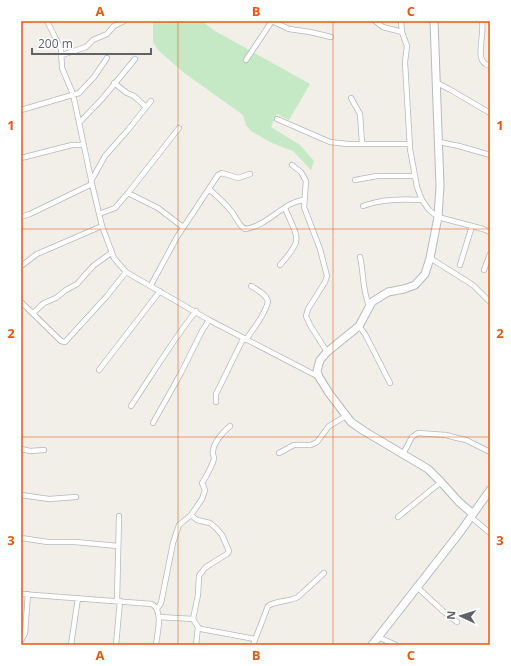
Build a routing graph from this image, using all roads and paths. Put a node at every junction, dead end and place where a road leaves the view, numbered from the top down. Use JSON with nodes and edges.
{"nodes":[{"id":1,"x":47,"y":21,"type":"edge"},
{"id":2,"x":124,"y":21,"type":"edge"},
{"id":3,"x":272,"y":21,"type":"edge"},
{"id":4,"x":375,"y":21,"type":"edge"},
{"id":5,"x":401,"y":21,"type":"edge"},
{"id":6,"x":434,"y":21,"type":"edge"},
{"id":7,"x":482,"y":21,"type":"edge"},
{"id":8,"x":402,"y":32,"type":"junction"},
{"id":9,"x":331,"y":37,"type":"dead end"},
{"id":10,"x":62,"y":55,"type":"junction"},
{"id":11,"x":107,"y":58,"type":"dead end"},
{"id":12,"x":135,"y":59,"type":"dead end"},
{"id":13,"x":246,"y":60,"type":"dead end"},
{"id":14,"x":490,"y":66,"type":"edge"},
{"id":15,"x":114,"y":83,"type":"junction"},
{"id":16,"x":437,"y":83,"type":"junction"},
{"id":17,"x":73,"y":94,"type":"junction"},
{"id":18,"x":351,"y":98,"type":"dead end"},
{"id":19,"x":151,"y":101,"type":"dead end"},
{"id":20,"x":146,"y":107,"type":"junction"},
{"id":21,"x":21,"y":110,"type":"edge"},
{"id":22,"x":490,"y":113,"type":"edge"},
{"id":23,"x":277,"y":119,"type":"dead end"},
{"id":24,"x":80,"y":122,"type":"junction"},
{"id":25,"x":179,"y":128,"type":"dead end"},
{"id":26,"x":438,"y":142,"type":"junction"},
{"id":27,"x":362,"y":143,"type":"junction"},
{"id":28,"x":410,"y":144,"type":"junction"},
{"id":29,"x":84,"y":145,"type":"junction"},
{"id":30,"x":490,"y":155,"type":"edge"},
{"id":31,"x":21,"y":158,"type":"edge"},
{"id":32,"x":292,"y":165,"type":"dead end"},
{"id":33,"x":250,"y":174,"type":"dead end"},
{"id":34,"x":414,"y":176,"type":"junction"},
{"id":35,"x":355,"y":180,"type":"dead end"},
{"id":36,"x":91,"y":183,"type":"junction"},
{"id":37,"x":209,"y":188,"type":"junction"},
{"id":38,"x":128,"y":193,"type":"junction"},
{"id":39,"x":304,"y":200,"type":"junction"},
{"id":40,"x":422,"y":200,"type":"junction"},
{"id":41,"x":363,"y":206,"type":"dead end"},
{"id":42,"x":285,"y":208,"type":"junction"},
{"id":43,"x":99,"y":214,"type":"junction"},
{"id":44,"x":21,"y":217,"type":"edge"},
{"id":45,"x":438,"y":217,"type":"junction"},
{"id":46,"x":102,"y":226,"type":"junction"},
{"id":47,"x":472,"y":226,"type":"junction"},
{"id":48,"x":183,"y":227,"type":"junction"},
{"id":49,"x":490,"y":232,"type":"edge"},
{"id":50,"x":111,"y":252,"type":"junction"},
{"id":51,"x":490,"y":254,"type":"edge"},
{"id":52,"x":360,"y":257,"type":"dead end"},
{"id":53,"x":430,"y":258,"type":"junction"},
{"id":54,"x":280,"y":265,"type":"dead end"},
{"id":55,"x":460,"y":265,"type":"dead end"},
{"id":56,"x":21,"y":266,"type":"edge"},
{"id":57,"x":484,"y":270,"type":"dead end"},
{"id":58,"x":126,"y":272,"type":"junction"},
{"id":59,"x":151,"y":285,"type":"junction"},
{"id":60,"x":251,"y":286,"type":"dead end"},
{"id":61,"x":160,"y":291,"type":"junction"},
{"id":62,"x":21,"y":302,"type":"edge"},
{"id":63,"x":490,"y":302,"type":"edge"},
{"id":64,"x":370,"y":305,"type":"junction"},
{"id":65,"x":196,"y":311,"type":"junction"},
{"id":66,"x":33,"y":313,"type":"junction"},
{"id":67,"x":209,"y":320,"type":"junction"},
{"id":68,"x":359,"y":326,"type":"junction"},
{"id":69,"x":245,"y":339,"type":"junction"},
{"id":70,"x":327,"y":352,"type":"junction"},
{"id":71,"x":99,"y":370,"type":"dead end"},
{"id":72,"x":319,"y":378,"type":"junction"},
{"id":73,"x":390,"y":383,"type":"dead end"},
{"id":74,"x":216,"y":402,"type":"dead end"},
{"id":75,"x":131,"y":406,"type":"dead end"},
{"id":76,"x":346,"y":416,"type":"junction"},
{"id":77,"x":153,"y":424,"type":"dead end"},
{"id":78,"x":230,"y":426,"type":"dead end"},
{"id":79,"x":21,"y":449,"type":"edge"},
{"id":80,"x":44,"y":450,"type":"dead end"},
{"id":81,"x":490,"y":452,"type":"edge"},
{"id":82,"x":279,"y":453,"type":"dead end"},
{"id":83,"x":403,"y":454,"type":"junction"},
{"id":84,"x":441,"y":482,"type":"junction"},
{"id":85,"x":490,"y":490,"type":"edge"},
{"id":86,"x":21,"y":495,"type":"edge"},
{"id":87,"x":76,"y":497,"type":"dead end"},
{"id":88,"x":191,"y":515,"type":"junction"},
{"id":89,"x":119,"y":516,"type":"dead end"},
{"id":90,"x":472,"y":516,"type":"junction"},
{"id":91,"x":398,"y":517,"type":"dead end"},
{"id":92,"x":490,"y":533,"type":"edge"},
{"id":93,"x":21,"y":538,"type":"edge"},
{"id":94,"x":118,"y":546,"type":"junction"},
{"id":95,"x":324,"y":573,"type":"dead end"},
{"id":96,"x":417,"y":587,"type":"junction"},
{"id":97,"x":21,"y":594,"type":"edge"},
{"id":98,"x":28,"y":594,"type":"junction"},
{"id":99,"x":78,"y":598,"type":"junction"},
{"id":100,"x":118,"y":601,"type":"junction"},
{"id":101,"x":157,"y":609,"type":"junction"},
{"id":102,"x":159,"y":617,"type":"junction"},
{"id":103,"x":194,"y":619,"type":"junction"},
{"id":104,"x":457,"y":622,"type":"dead end"},
{"id":105,"x":198,"y":627,"type":"junction"},
{"id":106,"x":378,"y":637,"type":"junction"},
{"id":107,"x":255,"y":639,"type":"junction"},
{"id":108,"x":21,"y":641,"type":"edge"},
{"id":109,"x":71,"y":645,"type":"edge"},
{"id":110,"x":116,"y":645,"type":"edge"},
{"id":111,"x":156,"y":645,"type":"edge"},
{"id":112,"x":196,"y":645,"type":"edge"},
{"id":113,"x":253,"y":645,"type":"edge"},
{"id":114,"x":372,"y":645,"type":"edge"},
{"id":115,"x":396,"y":645,"type":"edge"}],
"edges":[{"from":1,"to":10,"type":"street"},
{"from":2,"to":10,"type":"street"},
{"from":3,"to":9,"type":"street"},
{"from":3,"to":13,"type":"street"},
{"from":4,"to":8,"type":"street"},
{"from":5,"to":8,"type":"street"},
{"from":6,"to":16,"type":"street"},
{"from":7,"to":14,"type":"street"},
{"from":8,"to":28,"type":"street"},
{"from":10,"to":17,"type":"street"},
{"from":11,"to":17,"type":"street"},
{"from":12,"to":15,"type":"street"},
{"from":15,"to":20,"type":"street"},
{"from":15,"to":24,"type":"street"},
{"from":16,"to":22,"type":"street"},
{"from":16,"to":26,"type":"street"},
{"from":17,"to":21,"type":"street"},
{"from":17,"to":24,"type":"street"},
{"from":18,"to":27,"type":"street"},
{"from":19,"to":20,"type":"street"},
{"from":20,"to":36,"type":"street"},
{"from":23,"to":27,"type":"street"},
{"from":24,"to":29,"type":"street"},
{"from":25,"to":38,"type":"street"},
{"from":26,"to":30,"type":"street"},
{"from":26,"to":45,"type":"street"},
{"from":27,"to":28,"type":"street"},
{"from":28,"to":34,"type":"street"},
{"from":29,"to":31,"type":"street"},
{"from":29,"to":36,"type":"street"},
{"from":32,"to":39,"type":"street"},
{"from":33,"to":37,"type":"street"},
{"from":34,"to":35,"type":"street"},
{"from":34,"to":40,"type":"street"},
{"from":36,"to":43,"type":"street"},
{"from":36,"to":44,"type":"street"},
{"from":37,"to":42,"type":"street"},
{"from":37,"to":48,"type":"street"},
{"from":38,"to":43,"type":"street"},
{"from":38,"to":48,"type":"street"},
{"from":39,"to":42,"type":"street"},
{"from":39,"to":70,"type":"street"},
{"from":40,"to":41,"type":"street"},
{"from":40,"to":45,"type":"street"},
{"from":42,"to":54,"type":"street"},
{"from":43,"to":46,"type":"street"},
{"from":45,"to":47,"type":"street"},
{"from":45,"to":53,"type":"street"},
{"from":46,"to":50,"type":"street"},
{"from":46,"to":56,"type":"street"},
{"from":47,"to":49,"type":"street"},
{"from":47,"to":55,"type":"street"},
{"from":48,"to":59,"type":"street"},
{"from":50,"to":58,"type":"street"},
{"from":50,"to":66,"type":"street"},
{"from":51,"to":57,"type":"street"},
{"from":52,"to":64,"type":"street"},
{"from":53,"to":63,"type":"street"},
{"from":53,"to":64,"type":"street"},
{"from":58,"to":59,"type":"street"},
{"from":58,"to":66,"type":"street"},
{"from":59,"to":61,"type":"street"},
{"from":60,"to":69,"type":"street"},
{"from":61,"to":65,"type":"street"},
{"from":61,"to":71,"type":"street"},
{"from":62,"to":66,"type":"street"},
{"from":64,"to":68,"type":"street"},
{"from":65,"to":67,"type":"street"},
{"from":65,"to":75,"type":"street"},
{"from":67,"to":69,"type":"street"},
{"from":67,"to":77,"type":"street"},
{"from":68,"to":70,"type":"street"},
{"from":68,"to":73,"type":"street"},
{"from":69,"to":72,"type":"street"},
{"from":69,"to":74,"type":"street"},
{"from":70,"to":72,"type":"street"},
{"from":72,"to":76,"type":"street"},
{"from":76,"to":82,"type":"street"},
{"from":76,"to":83,"type":"street"},
{"from":78,"to":88,"type":"street"},
{"from":79,"to":80,"type":"street"},
{"from":81,"to":83,"type":"street"},
{"from":83,"to":84,"type":"street"},
{"from":84,"to":90,"type":"street"},
{"from":84,"to":91,"type":"street"},
{"from":85,"to":90,"type":"street"},
{"from":86,"to":87,"type":"street"},
{"from":88,"to":101,"type":"street"},
{"from":88,"to":103,"type":"street"},
{"from":89,"to":94,"type":"street"},
{"from":90,"to":92,"type":"street"},
{"from":90,"to":96,"type":"street"},
{"from":93,"to":94,"type":"street"},
{"from":94,"to":100,"type":"street"},
{"from":95,"to":107,"type":"street"},
{"from":96,"to":104,"type":"street"},
{"from":96,"to":106,"type":"street"},
{"from":97,"to":98,"type":"street"},
{"from":98,"to":99,"type":"street"},
{"from":98,"to":108,"type":"street"},
{"from":99,"to":100,"type":"street"},
{"from":99,"to":109,"type":"street"},
{"from":100,"to":101,"type":"street"},
{"from":100,"to":110,"type":"street"},
{"from":101,"to":102,"type":"street"},
{"from":102,"to":103,"type":"street"},
{"from":102,"to":111,"type":"street"},
{"from":103,"to":105,"type":"street"},
{"from":105,"to":107,"type":"street"},
{"from":105,"to":112,"type":"street"},
{"from":106,"to":114,"type":"street"},
{"from":106,"to":115,"type":"street"},
{"from":107,"to":113,"type":"street"}]}
